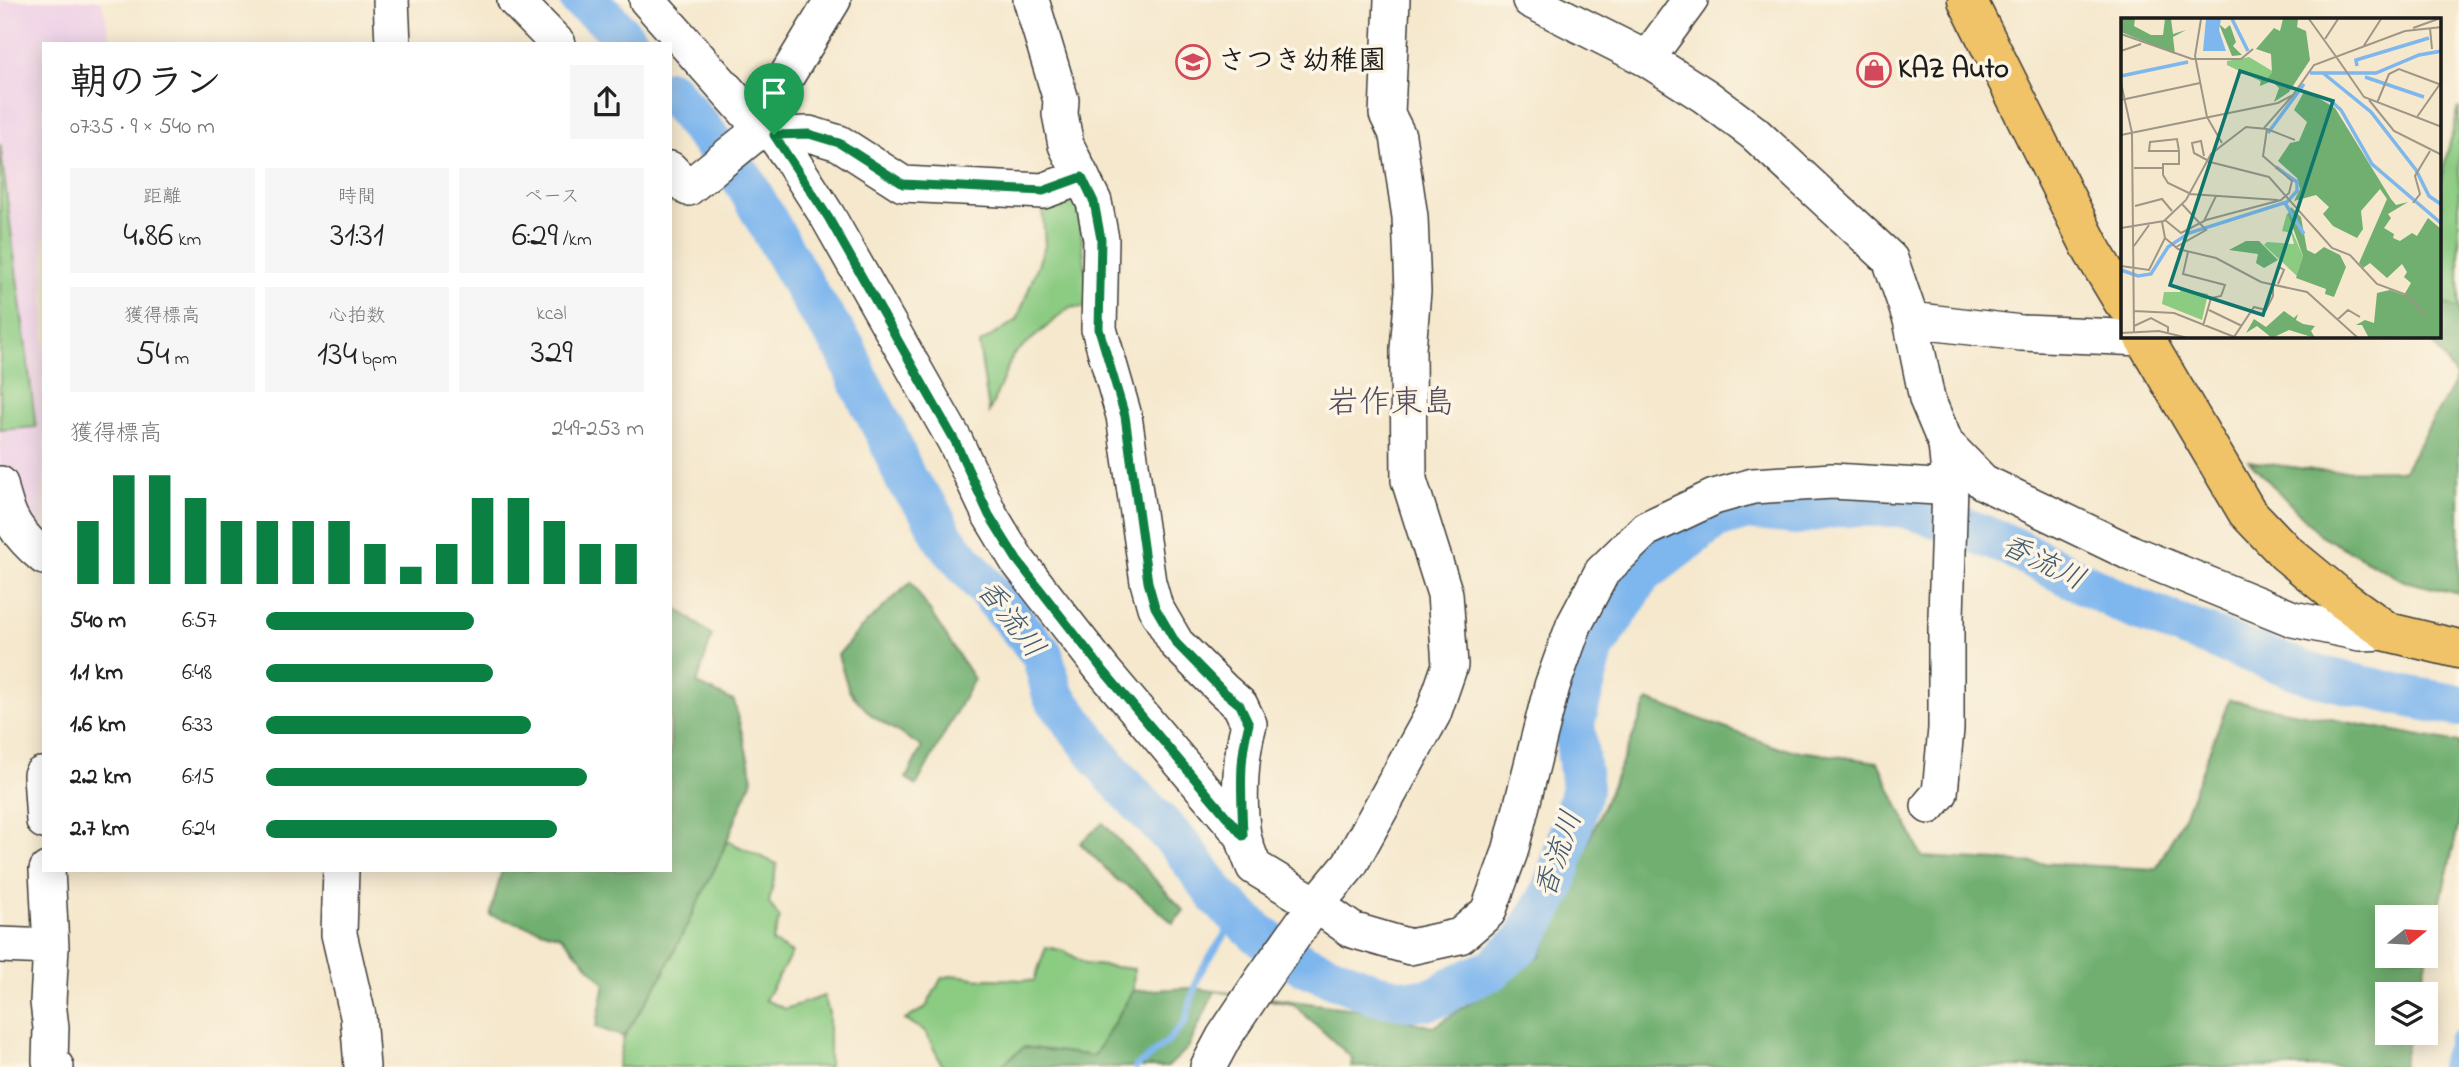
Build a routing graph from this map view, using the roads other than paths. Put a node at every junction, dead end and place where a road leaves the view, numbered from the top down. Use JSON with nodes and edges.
{"nodes":[{"id":1,"x":391,"y":0,"type":"edge"},
{"id":2,"x":515,"y":0,"type":"edge"},
{"id":3,"x":647,"y":0,"type":"edge"},
{"id":4,"x":833,"y":0,"type":"edge"},
{"id":5,"x":1031,"y":0,"type":"edge"},
{"id":6,"x":1392,"y":0,"type":"edge"},
{"id":7,"x":1530,"y":0,"type":"edge"},
{"id":8,"x":1690,"y":0,"type":"edge"},
{"id":9,"x":1967,"y":0,"type":"edge"},
{"id":10,"x":393,"y":42,"type":"edge"},
{"id":11,"x":556,"y":42,"type":"edge"},
{"id":12,"x":1647,"y":59,"type":"junction"},
{"id":13,"x":769,"y":131,"type":"junction"},
{"id":14,"x":1082,"y":177,"type":"junction"},
{"id":15,"x":679,"y":179,"type":"edge"},
{"id":16,"x":2121,"y":299,"type":"edge"},
{"id":17,"x":1911,"y":320,"type":"junction"},
{"id":18,"x":2121,"y":336,"type":"edge"},
{"id":19,"x":2144,"y":338,"type":"edge"},
{"id":20,"x":1946,"y":444,"type":"junction"},
{"id":21,"x":0,"y":484,"type":"edge"},
{"id":22,"x":1950,"y":488,"type":"junction"},
{"id":23,"x":42,"y":555,"type":"edge"},
{"id":24,"x":2388,"y":632,"type":"junction"},
{"id":25,"x":2459,"y":649,"type":"edge"},
{"id":26,"x":41,"y":775,"type":"dead end"},
{"id":27,"x":42,"y":790,"type":"edge"},
{"id":28,"x":1929,"y":806,"type":"dead end"},
{"id":29,"x":1243,"y":836,"type":"junction"},
{"id":30,"x":47,"y":872,"type":"edge"},
{"id":31,"x":341,"y":872,"type":"edge"},
{"id":32,"x":1314,"y":908,"type":"junction"},
{"id":33,"x":0,"y":944,"type":"edge"},
{"id":34,"x":51,"y":947,"type":"junction"},
{"id":35,"x":359,"y":1066,"type":"edge"},
{"id":36,"x":56,"y":1067,"type":"edge"},
{"id":37,"x":1208,"y":1067,"type":"edge"}],
"edges":[{"from":1,"to":10,"type":"street"},
{"from":2,"to":11,"type":"street"},
{"from":3,"to":13,"type":"street"},
{"from":4,"to":13,"type":"street"},
{"from":5,"to":14,"type":"street"},
{"from":6,"to":32,"type":"street"},
{"from":7,"to":12,"type":"street"},
{"from":8,"to":12,"type":"street"},
{"from":9,"to":16,"type":"main road"},
{"from":12,"to":17,"type":"street"},
{"from":13,"to":14,"type":"street"},
{"from":13,"to":15,"type":"street"},
{"from":13,"to":29,"type":"street"},
{"from":14,"to":29,"type":"street"},
{"from":17,"to":18,"type":"street"},
{"from":17,"to":20,"type":"street"},
{"from":19,"to":24,"type":"main road"},
{"from":20,"to":22,"type":"street"},
{"from":20,"to":24,"type":"street"},
{"from":21,"to":23,"type":"street"},
{"from":22,"to":28,"type":"street"},
{"from":22,"to":32,"type":"street"},
{"from":24,"to":25,"type":"main road"},
{"from":26,"to":27,"type":"street"},
{"from":29,"to":32,"type":"street"},
{"from":30,"to":34,"type":"street"},
{"from":31,"to":35,"type":"street"},
{"from":32,"to":37,"type":"street"},
{"from":33,"to":34,"type":"street"},
{"from":34,"to":36,"type":"street"}]}
